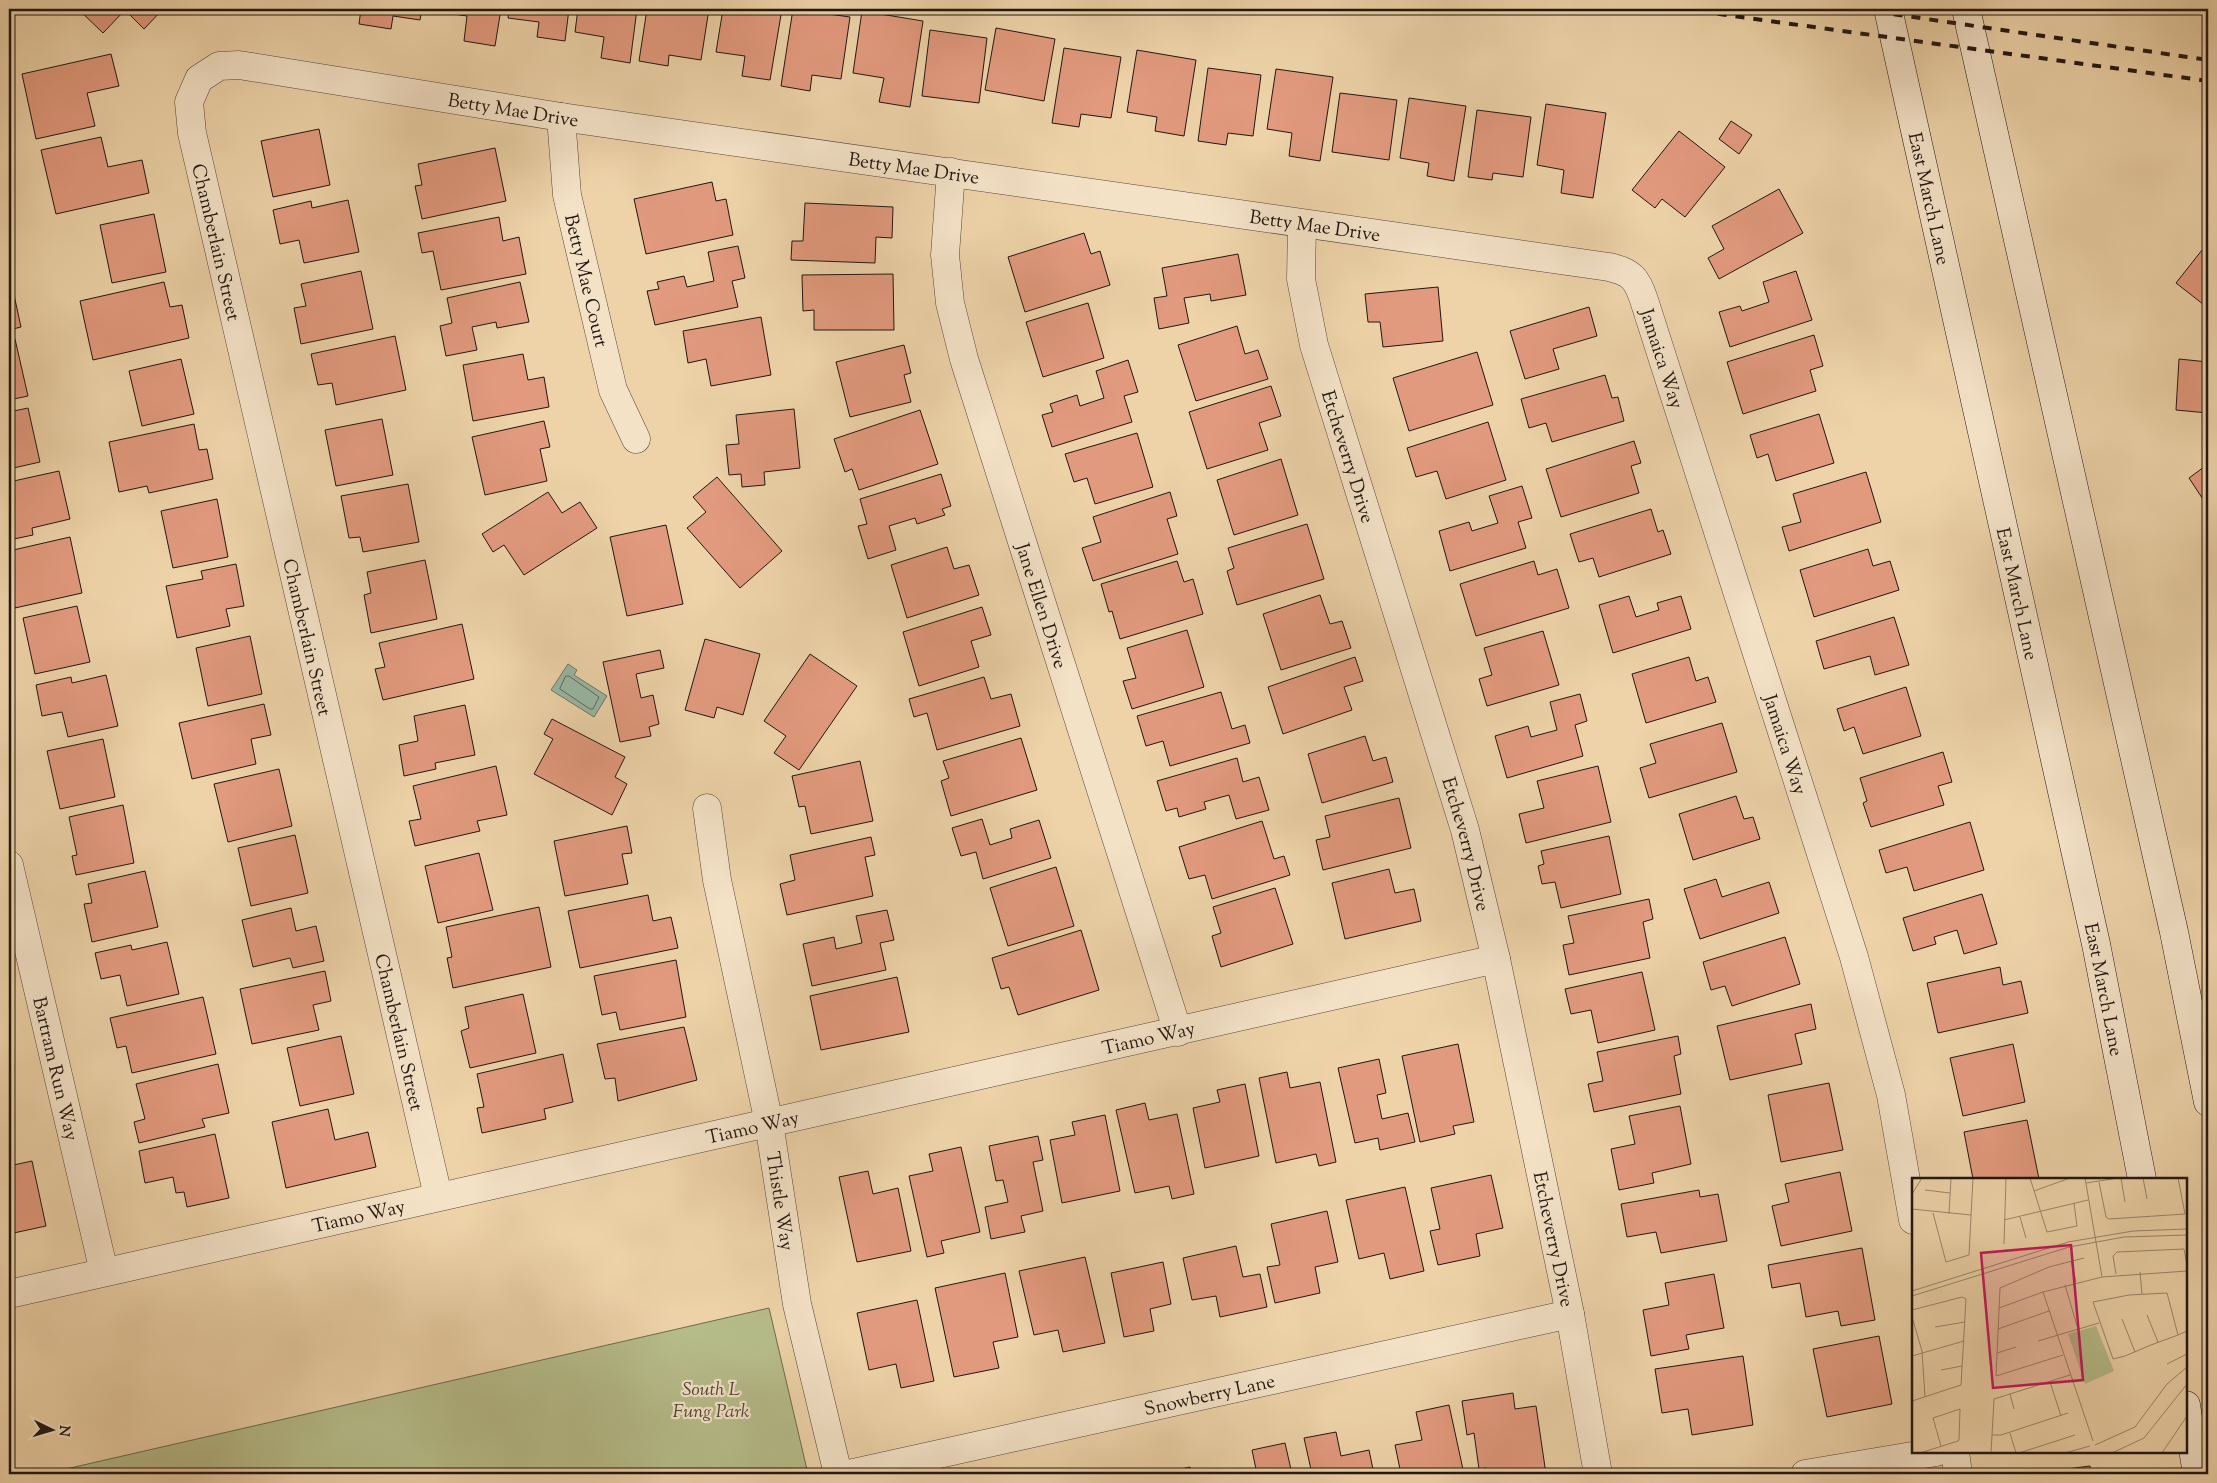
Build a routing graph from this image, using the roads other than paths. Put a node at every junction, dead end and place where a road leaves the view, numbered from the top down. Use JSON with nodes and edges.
{"nodes":[{"id":1,"x":1888,"y":9,"type":"edge"},
{"id":2,"x":1966,"y":9,"type":"edge"},
{"id":3,"x":199,"y":79,"type":"joint"},
{"id":4,"x":561,"y":117,"type":"junction"},
{"id":5,"x":951,"y":172,"type":"junction"},
{"id":6,"x":1302,"y":224,"type":"junction"},
{"id":7,"x":1632,"y":275,"type":"joint"},
{"id":8,"x":636,"y":439,"type":"dead end"},
{"id":9,"x":707,"y":808,"type":"dead end"},
{"id":10,"x":9,"y":865,"type":"edge"},
{"id":11,"x":17,"y":940,"type":"edge"},
{"id":12,"x":1496,"y":959,"type":"junction"},
{"id":13,"x":1178,"y":1032,"type":"junction"},
{"id":14,"x":2208,"y":1102,"type":"edge"},
{"id":15,"x":769,"y":1123,"type":"junction"},
{"id":16,"x":2142,"y":1178,"type":"edge"},
{"id":17,"x":438,"y":1196,"type":"junction"},
{"id":18,"x":1912,"y":1214,"type":"edge"},
{"id":19,"x":104,"y":1272,"type":"junction"},
{"id":20,"x":9,"y":1294,"type":"edge"},
{"id":21,"x":1570,"y":1314,"type":"junction"},
{"id":22,"x":2187,"y":1412,"type":"edge"},
{"id":23,"x":1930,"y":1453,"type":"edge"},
{"id":24,"x":1955,"y":1453,"type":"edge"},
{"id":25,"x":838,"y":1474,"type":"edge"},
{"id":26,"x":849,"y":1474,"type":"edge"},
{"id":27,"x":1598,"y":1474,"type":"edge"},
{"id":28,"x":1805,"y":1474,"type":"edge"},
{"id":29,"x":1958,"y":1474,"type":"edge"},
{"id":30,"x":2197,"y":1474,"type":"edge"}],
"edges":[{"from":1,"to":16,"type":"street","name":"East March Lane"},
{"from":2,"to":14,"type":"street"},
{"from":3,"to":4,"type":"street","name":"Betty Mae Drive"},
{"from":3,"to":17,"type":"street","name":"Chamberlain Street"},
{"from":4,"to":5,"type":"street","name":"Betty Mae Drive"},
{"from":4,"to":8,"type":"street","name":"Betty Mae Court"},
{"from":5,"to":6,"type":"street","name":"Betty Mae Drive"},
{"from":5,"to":13,"type":"street","name":"Jane Ellen Drive"},
{"from":6,"to":7,"type":"street","name":"Betty Mae Drive"},
{"from":6,"to":12,"type":"street","name":"Etcheverry Drive"},
{"from":7,"to":18,"type":"street","name":"Jamaica Way"},
{"from":9,"to":15,"type":"street","name":"Thistle Way"},
{"from":10,"to":11,"type":"street","name":"Bartram Run Way"},
{"from":11,"to":19,"type":"street","name":"Bartram Run Way"},
{"from":12,"to":13,"type":"street","name":"Tiamo Way"},
{"from":12,"to":21,"type":"street","name":"Etcheverry Drive"},
{"from":13,"to":15,"type":"street","name":"Tiamo Way"},
{"from":15,"to":17,"type":"street","name":"Tiamo Way"},
{"from":15,"to":25,"type":"street","name":"Thistle Way"},
{"from":17,"to":19,"type":"street","name":"Tiamo Way"},
{"from":19,"to":20,"type":"street","name":"Tiamo Way"},
{"from":21,"to":26,"type":"street","name":"Snowberry Lane"},
{"from":21,"to":27,"type":"street","name":"Etcheverry Drive"},
{"from":22,"to":30,"type":"street"},
{"from":23,"to":28,"type":"street"},
{"from":24,"to":29,"type":"street"}]}
